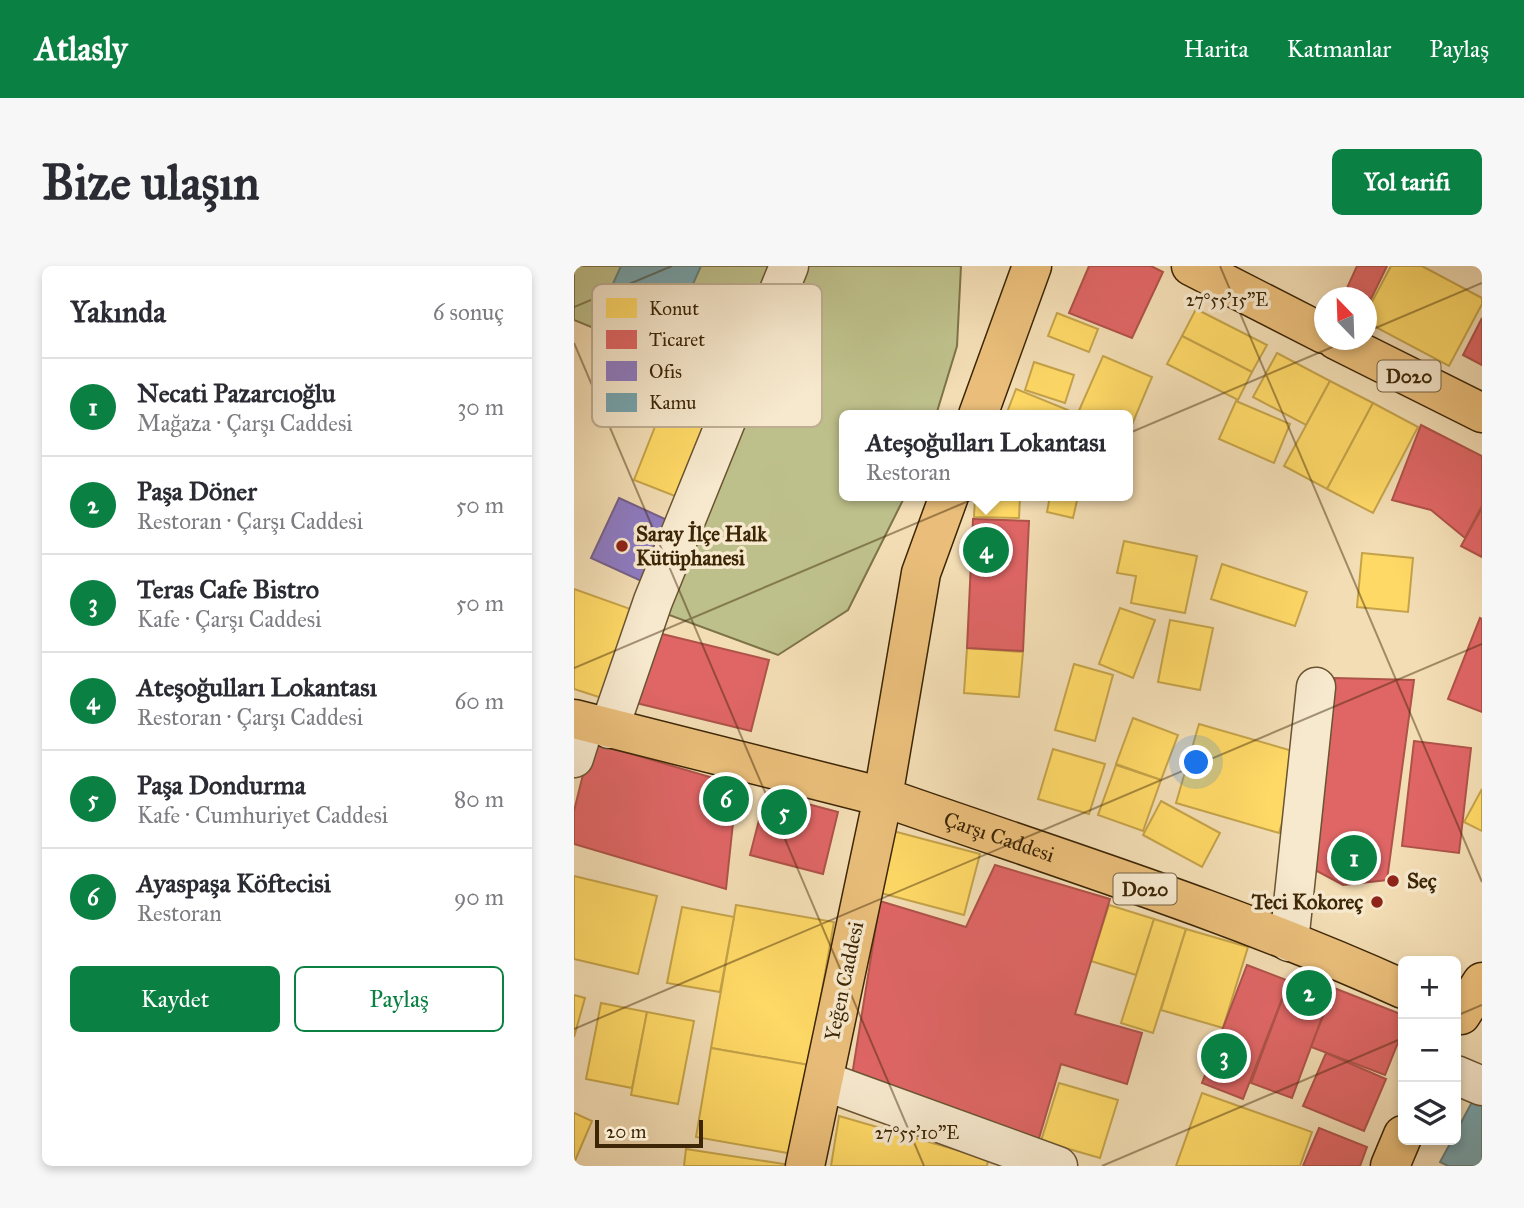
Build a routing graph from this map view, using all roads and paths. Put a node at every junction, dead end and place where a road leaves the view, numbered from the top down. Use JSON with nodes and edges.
{"nodes":[{"id":1,"x":789,"y":266,"type":"edge"},
{"id":2,"x":1032,"y":266,"type":"edge"},
{"id":3,"x":1191,"y":266,"type":"edge"},
{"id":4,"x":782,"y":284,"type":"edge"},
{"id":5,"x":1314,"y":328,"type":"edge"},
{"id":6,"x":1356,"y":350,"type":"edge"},
{"id":7,"x":980,"y":410,"type":"edge"},
{"id":8,"x":1482,"y":413,"type":"edge"},
{"id":9,"x":724,"y":427,"type":"edge"},
{"id":10,"x":947,"y":501,"type":"edge"},
{"id":11,"x":1316,"y":687,"type":"dead end"},
{"id":12,"x":585,"y":732,"type":"edge"},
{"id":13,"x":883,"y":797,"type":"junction"},
{"id":14,"x":1289,"y":942,"type":"junction"},
{"id":15,"x":1482,"y":982,"type":"edge"},
{"id":16,"x":1398,"y":987,"type":"edge"},
{"id":17,"x":1461,"y":1014,"type":"edge"},
{"id":18,"x":1461,"y":1077,"type":"edge"},
{"id":19,"x":824,"y":1081,"type":"junction"},
{"id":20,"x":1482,"y":1086,"type":"edge"},
{"id":21,"x":1399,"y":1145,"type":"edge"},
{"id":22,"x":805,"y":1166,"type":"edge"},
{"id":23,"x":1058,"y":1166,"type":"edge"},
{"id":24,"x":1390,"y":1166,"type":"edge"}],
"edges":[{"from":1,"to":4,"type":"street"},
{"from":2,"to":7,"type":"main road"},
{"from":3,"to":5,"type":"main road"},
{"from":6,"to":8,"type":"main road","number":"D020"},
{"from":9,"to":12,"type":"street"},
{"from":10,"to":13,"type":"main road"},
{"from":11,"to":14,"type":"street"},
{"from":12,"to":13,"type":"main road","name":"Çarşı Caddesi"},
{"from":13,"to":14,"type":"main road","name":"Çarşı Caddesi","number":"D020"},
{"from":13,"to":19,"type":"main road","name":"Yeğen Caddesi"},
{"from":14,"to":16,"type":"main road","name":"Çarşı Caddesi","number":"D020"},
{"from":15,"to":17,"type":"main road"},
{"from":18,"to":20,"type":"street"},
{"from":19,"to":22,"type":"main road","name":"Yeğen Caddesi"},
{"from":19,"to":23,"type":"street"},
{"from":21,"to":24,"type":"main road"}]}
